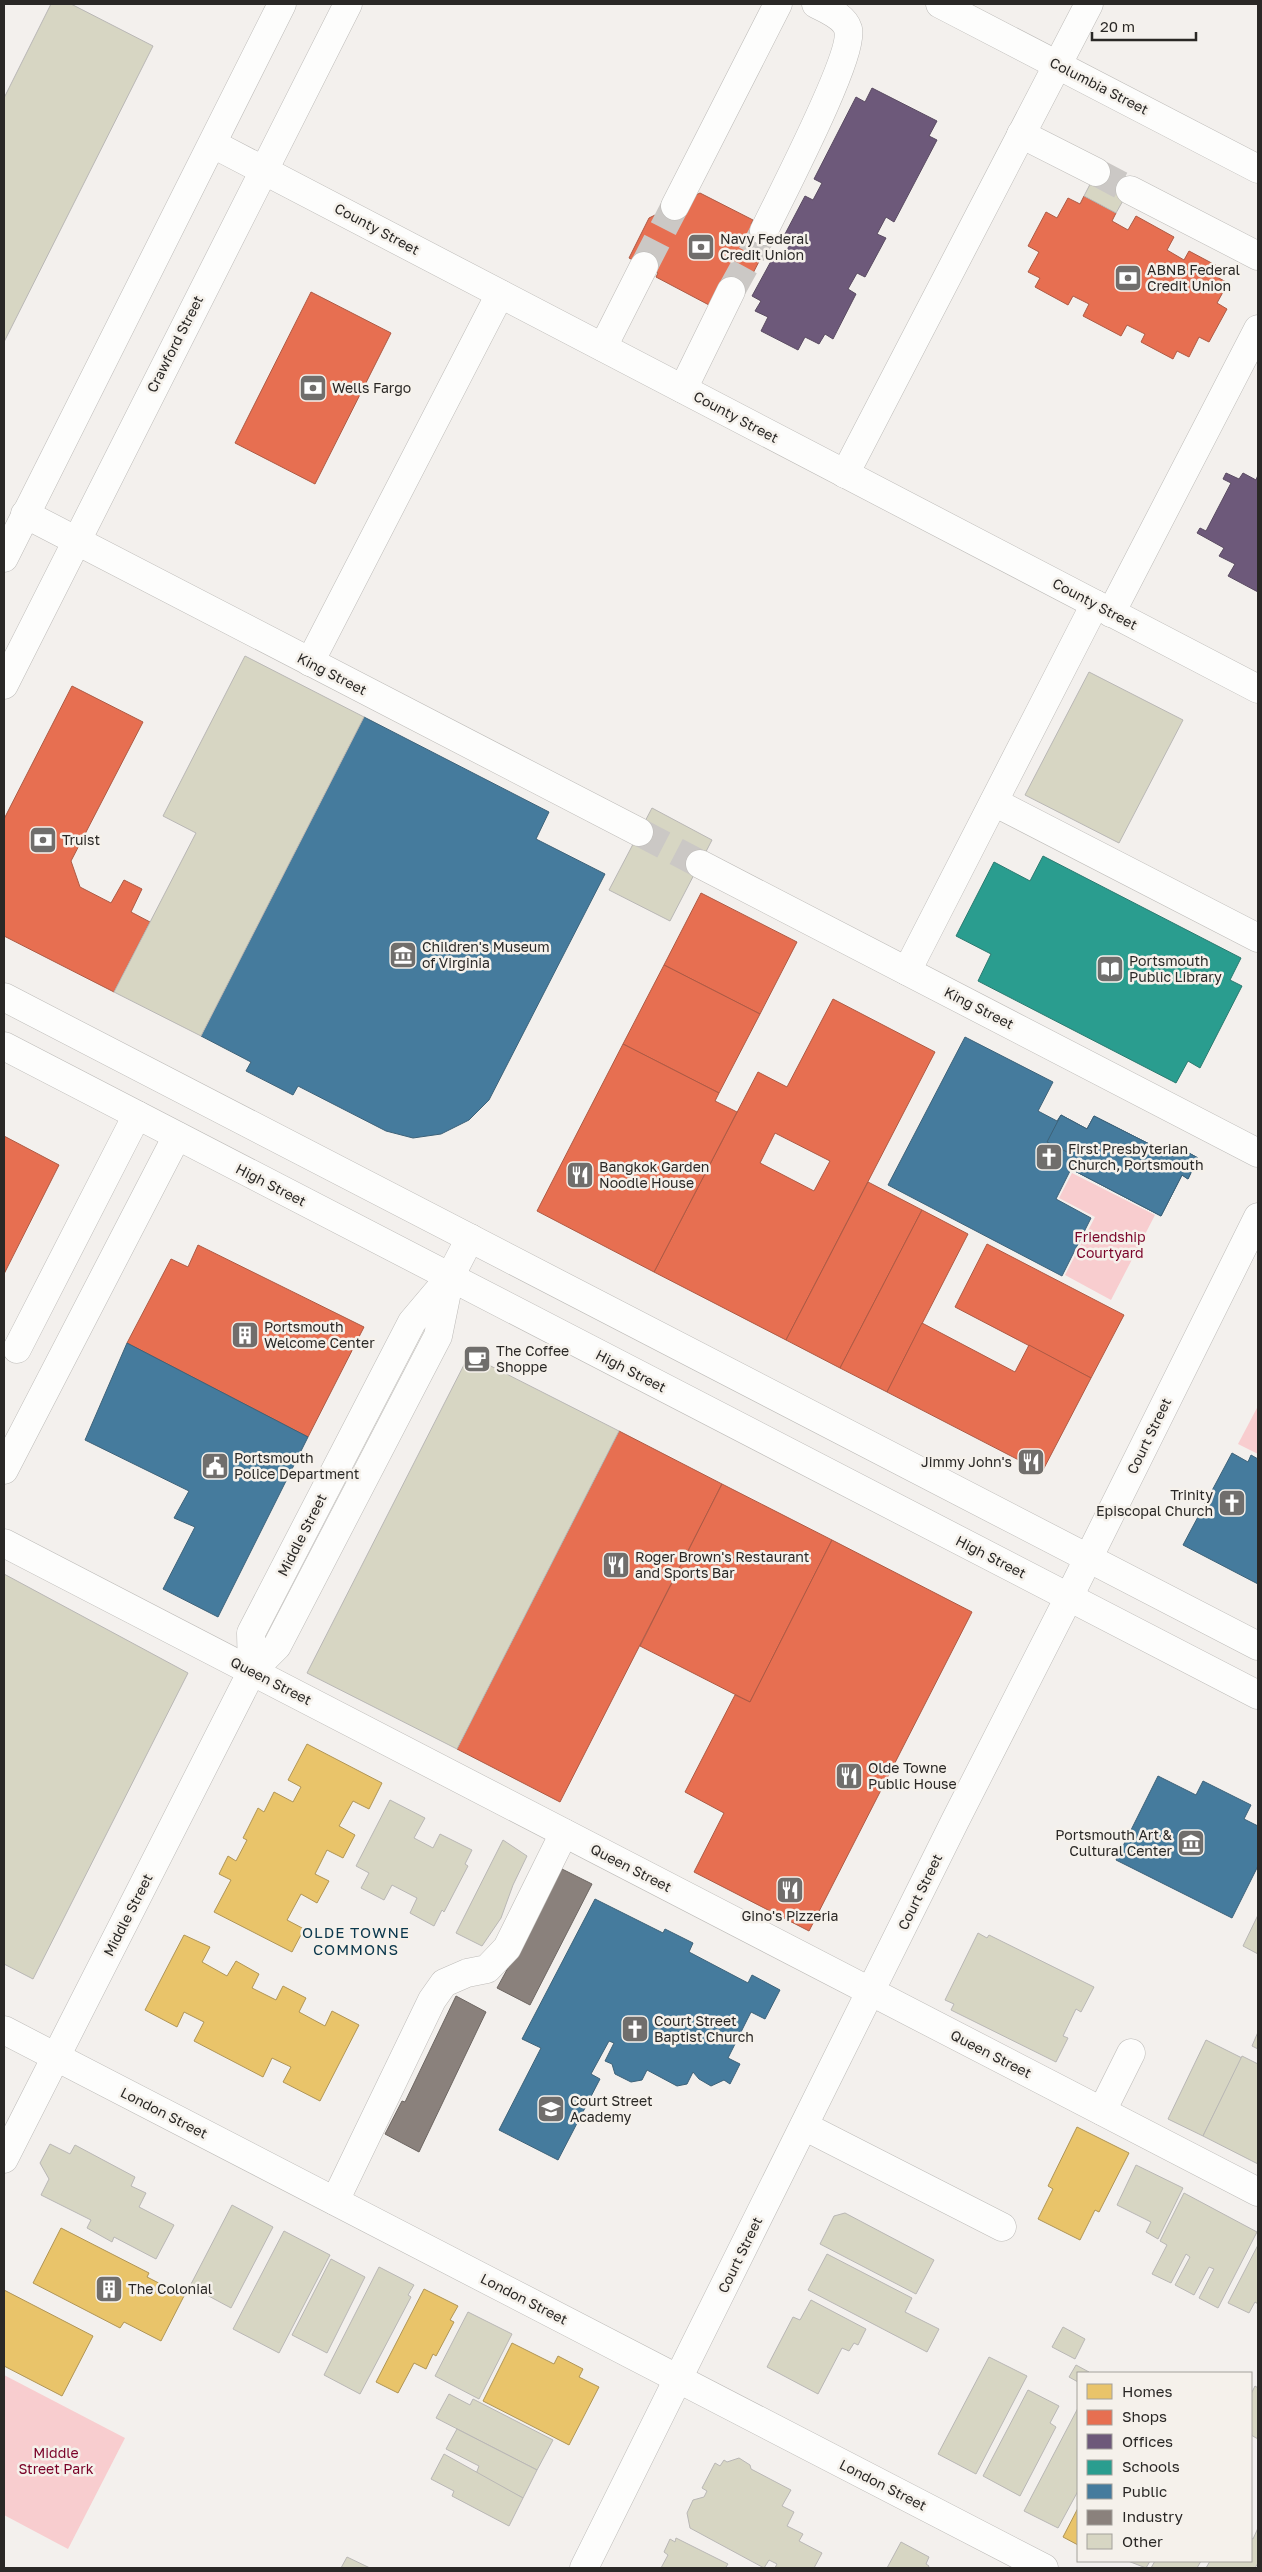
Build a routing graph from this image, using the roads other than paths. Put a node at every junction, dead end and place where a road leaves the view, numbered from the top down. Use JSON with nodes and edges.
{"nodes":[{"id":1,"x":282,"y":4,"type":"edge"},
{"id":2,"x":348,"y":4,"type":"edge"},
{"id":3,"x":778,"y":4,"type":"edge"},
{"id":4,"x":816,"y":4,"type":"edge"},
{"id":5,"x":940,"y":4,"type":"edge"},
{"id":6,"x":1088,"y":4,"type":"edge"},
{"id":7,"x":1057,"y":64,"type":"junction"},
{"id":8,"x":1021,"y":134,"type":"junction"},
{"id":9,"x":213,"y":144,"type":"junction"},
{"id":10,"x":1258,"y":169,"type":"edge"},
{"id":11,"x":264,"y":170,"type":"junction"},
{"id":12,"x":1096,"y":172,"type":"tunnel mouth"},
{"id":13,"x":1130,"y":190,"type":"tunnel mouth"},
{"id":14,"x":675,"y":206,"type":"tunnel mouth"},
{"id":15,"x":764,"y":231,"type":"tunnel mouth"},
{"id":16,"x":1258,"y":256,"type":"edge"},
{"id":17,"x":644,"y":266,"type":"tunnel mouth"},
{"id":18,"x":731,"y":291,"type":"tunnel mouth"},
{"id":19,"x":500,"y":294,"type":"junction"},
{"id":20,"x":1258,"y":329,"type":"edge"},
{"id":21,"x":603,"y":347,"type":"junction"},
{"id":22,"x":684,"y":389,"type":"junction"},
{"id":23,"x":845,"y":474,"type":"junction"},
{"id":24,"x":25,"y":514,"type":"junction"},
{"id":25,"x":76,"y":541,"type":"junction"},
{"id":26,"x":4,"y":558,"type":"edge"},
{"id":27,"x":1103,"y":608,"type":"junction"},
{"id":28,"x":310,"y":662,"type":"junction"},
{"id":29,"x":4,"y":685,"type":"edge"},
{"id":30,"x":1258,"y":689,"type":"edge"},
{"id":31,"x":994,"y":802,"type":"junction"},
{"id":32,"x":639,"y":832,"type":"tunnel mouth"},
{"id":33,"x":700,"y":864,"type":"tunnel mouth"},
{"id":34,"x":1258,"y":938,"type":"edge"},
{"id":35,"x":907,"y":971,"type":"junction"},
{"id":36,"x":4,"y":997,"type":"edge"},
{"id":37,"x":4,"y":1046,"type":"edge"},
{"id":38,"x":138,"y":1115,"type":"junction"},
{"id":39,"x":177,"y":1136,"type":"junction"},
{"id":40,"x":1258,"y":1153,"type":"edge"},
{"id":41,"x":1258,"y":1217,"type":"edge"},
{"id":42,"x":470,"y":1238,"type":"junction"},
{"id":43,"x":450,"y":1277,"type":"junction"},
{"id":44,"x":10,"y":1345,"type":"edge"},
{"id":45,"x":56,"y":1369,"type":"junction"},
{"id":46,"x":4,"y":1470,"type":"edge"},
{"id":47,"x":4,"y":1543,"type":"edge"},
{"id":48,"x":1088,"y":1559,"type":"junction"},
{"id":49,"x":1069,"y":1597,"type":"junction"},
{"id":50,"x":1258,"y":1646,"type":"edge"},
{"id":51,"x":252,"y":1671,"type":"junction"},
{"id":52,"x":1258,"y":1695,"type":"edge"},
{"id":53,"x":564,"y":1833,"type":"junction"},
{"id":54,"x":871,"y":1992,"type":"junction"},
{"id":55,"x":4,"y":2030,"type":"edge"},
{"id":56,"x":1131,"y":2053,"type":"dead end"},
{"id":57,"x":56,"y":2057,"type":"junction"},
{"id":58,"x":1102,"y":2111,"type":"junction"},
{"id":59,"x":804,"y":2126,"type":"junction"},
{"id":60,"x":4,"y":2159,"type":"edge"},
{"id":61,"x":1258,"y":2192,"type":"edge"},
{"id":62,"x":335,"y":2201,"type":"junction"},
{"id":63,"x":1002,"y":2227,"type":"dead end"},
{"id":64,"x":678,"y":2379,"type":"junction"},
{"id":65,"x":584,"y":2568,"type":"edge"},
{"id":66,"x":1044,"y":2568,"type":"edge"}],
"edges":[{"from":1,"to":9,"type":"street"},
{"from":2,"to":11,"type":"street","name":"Crawford Street"},
{"from":3,"to":14,"type":"street"},
{"from":4,"to":15,"type":"street"},
{"from":5,"to":7,"type":"street","name":"Columbia Street"},
{"from":6,"to":7,"type":"street"},
{"from":7,"to":8,"type":"street"},
{"from":7,"to":10,"type":"street","name":"Columbia Street"},
{"from":8,"to":12,"type":"street"},
{"from":8,"to":23,"type":"street"},
{"from":9,"to":11,"type":"street","name":"County Street"},
{"from":9,"to":24,"type":"street"},
{"from":11,"to":19,"type":"street","name":"County Street"},
{"from":11,"to":25,"type":"street","name":"Crawford Street"},
{"from":13,"to":16,"type":"street"},
{"from":17,"to":21,"type":"street"},
{"from":18,"to":22,"type":"street"},
{"from":19,"to":21,"type":"street","name":"County Street"},
{"from":19,"to":28,"type":"street"},
{"from":20,"to":27,"type":"street"},
{"from":21,"to":22,"type":"street","name":"County Street"},
{"from":22,"to":23,"type":"street","name":"County Street"},
{"from":23,"to":27,"type":"street","name":"County Street"},
{"from":24,"to":25,"type":"street","name":"King Street"},
{"from":24,"to":26,"type":"street"},
{"from":25,"to":28,"type":"street","name":"King Street"},
{"from":25,"to":29,"type":"street","name":"Crawford Street"},
{"from":27,"to":30,"type":"street","name":"County Street"},
{"from":27,"to":31,"type":"street"},
{"from":28,"to":32,"type":"street","name":"King Street"},
{"from":31,"to":34,"type":"street"},
{"from":31,"to":35,"type":"street"},
{"from":33,"to":35,"type":"street","name":"King Street"},
{"from":35,"to":40,"type":"street","name":"King Street"},
{"from":36,"to":42,"type":"street"},
{"from":37,"to":38,"type":"street","name":"High Street"},
{"from":38,"to":39,"type":"street","name":"High Street"},
{"from":38,"to":44,"type":"street"},
{"from":39,"to":43,"type":"street","name":"High Street"},
{"from":39,"to":45,"type":"street"},
{"from":41,"to":48,"type":"street","name":"Court Street"},
{"from":42,"to":43,"type":"street","name":"Middle Street"},
{"from":42,"to":48,"type":"street"},
{"from":43,"to":49,"type":"street","name":"High Street"},
{"from":43,"to":51,"type":"street","name":"Middle Street"},
{"from":44,"to":45,"type":"street"},
{"from":45,"to":46,"type":"street"},
{"from":47,"to":51,"type":"street","name":"Queen Street"},
{"from":48,"to":49,"type":"street","name":"Court Street"},
{"from":48,"to":50,"type":"street"},
{"from":49,"to":52,"type":"street","name":"High Street"},
{"from":49,"to":54,"type":"street","name":"Court Street"},
{"from":51,"to":53,"type":"street","name":"Queen Street"},
{"from":51,"to":57,"type":"street","name":"Middle Street"},
{"from":53,"to":54,"type":"street","name":"Queen Street"},
{"from":53,"to":62,"type":"street"},
{"from":54,"to":58,"type":"street","name":"Queen Street"},
{"from":54,"to":59,"type":"street","name":"Court Street"},
{"from":55,"to":57,"type":"street","name":"London Street"},
{"from":56,"to":58,"type":"street"},
{"from":57,"to":60,"type":"street","name":"Middle Street"},
{"from":57,"to":62,"type":"street","name":"London Street"},
{"from":58,"to":61,"type":"street","name":"Queen Street"},
{"from":59,"to":63,"type":"street"},
{"from":59,"to":64,"type":"street","name":"Court Street"},
{"from":62,"to":64,"type":"street","name":"London Street"},
{"from":64,"to":65,"type":"street","name":"Court Street"},
{"from":64,"to":66,"type":"street","name":"London Street"}]}
